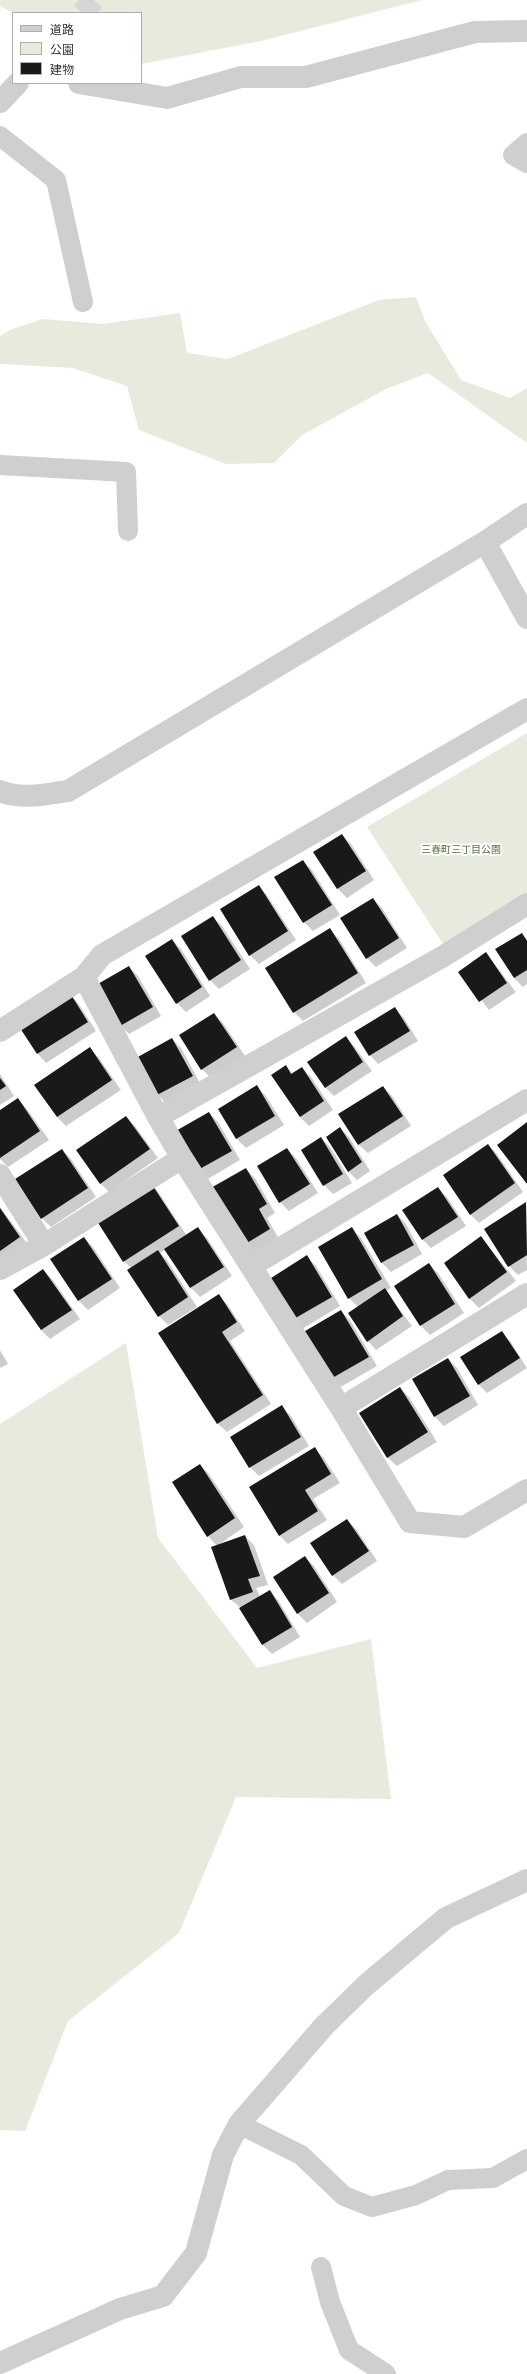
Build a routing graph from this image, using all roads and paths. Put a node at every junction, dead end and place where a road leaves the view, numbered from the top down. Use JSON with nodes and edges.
{"nodes":[{"id":1,"x":527,"y":31,"type":"edge"},
{"id":2,"x":17,"y":84,"type":"edge"},
{"id":3,"x":85,"y":84,"type":"edge"},
{"id":4,"x":0,"y":102,"type":"edge"},
{"id":5,"x":0,"y":136,"type":"edge"},
{"id":6,"x":527,"y":143,"type":"edge"},
{"id":7,"x":527,"y":163,"type":"edge"},
{"id":8,"x":83,"y":302,"type":"dead end"},
{"id":9,"x":0,"y":465,"type":"edge"},
{"id":10,"x":527,"y":514,"type":"edge"},
{"id":11,"x":128,"y":531,"type":"dead end"},
{"id":12,"x":485,"y":542,"type":"junction"},
{"id":13,"x":527,"y":618,"type":"edge"},
{"id":14,"x":527,"y":710,"type":"edge"},
{"id":15,"x":0,"y":791,"type":"edge"},
{"id":16,"x":527,"y":904,"type":"edge"},
{"id":17,"x":84,"y":977,"type":"junction"},
{"id":18,"x":0,"y":1031,"type":"edge"},
{"id":19,"x":527,"y":1100,"type":"edge"},
{"id":20,"x":158,"y":1117,"type":"junction"},
{"id":21,"x":182,"y":1158,"type":"junction"},
{"id":22,"x":0,"y":1175,"type":"edge"},
{"id":23,"x":44,"y":1245,"type":"junction"},
{"id":24,"x":252,"y":1266,"type":"junction"},
{"id":25,"x":0,"y":1268,"type":"edge"},
{"id":26,"x":527,"y":1294,"type":"edge"},
{"id":27,"x":341,"y":1408,"type":"junction"},
{"id":28,"x":527,"y":1490,"type":"edge"},
{"id":29,"x":527,"y":1880,"type":"edge"},
{"id":30,"x":239,"y":2124,"type":"junction"},
{"id":31,"x":527,"y":2159,"type":"edge"},
{"id":32,"x":321,"y":2267,"type":"dead end"},
{"id":33,"x":0,"y":2363,"type":"edge"},
{"id":34,"x":386,"y":2374,"type":"edge"}],
"edges":[{"from":1,"to":3,"type":"street"},
{"from":2,"to":4,"type":"street"},
{"from":5,"to":8,"type":"lane"},
{"from":6,"to":7,"type":"lane"},
{"from":9,"to":11,"type":"lane"},
{"from":10,"to":12,"type":"street"},
{"from":12,"to":13,"type":"street"},
{"from":12,"to":15,"type":"street"},
{"from":14,"to":17,"type":"street"},
{"from":16,"to":20,"type":"street"},
{"from":17,"to":18,"type":"street"},
{"from":17,"to":20,"type":"street"},
{"from":19,"to":24,"type":"street"},
{"from":20,"to":21,"type":"street"},
{"from":21,"to":23,"type":"street"},
{"from":21,"to":24,"type":"street"},
{"from":22,"to":23,"type":"street"},
{"from":23,"to":25,"type":"street"},
{"from":24,"to":27,"type":"street"},
{"from":26,"to":27,"type":"street"},
{"from":27,"to":28,"type":"street"},
{"from":29,"to":30,"type":"street"},
{"from":30,"to":31,"type":"lane"},
{"from":30,"to":33,"type":"street"},
{"from":32,"to":34,"type":"lane"}]}
